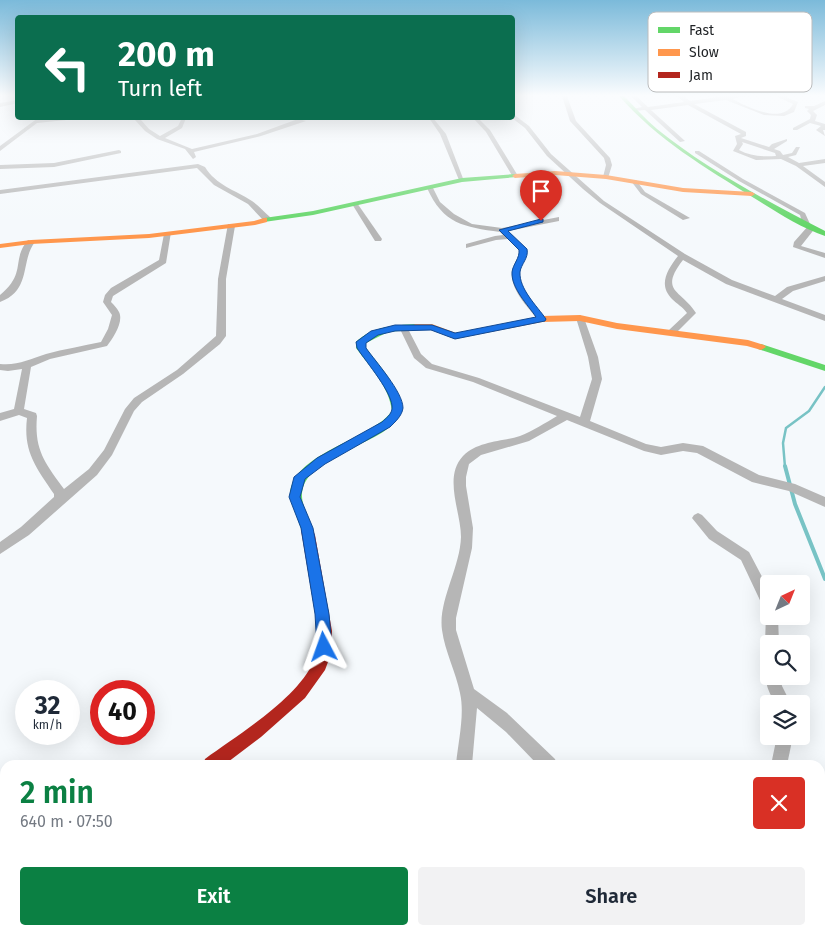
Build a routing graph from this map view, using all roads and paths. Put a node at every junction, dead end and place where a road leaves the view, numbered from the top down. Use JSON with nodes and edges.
{"nodes":[{"id":1,"x":740,"y":139,"type":"edge"},
{"id":2,"x":167,"y":140,"type":"edge"},
{"id":3,"x":239,"y":140,"type":"edge"},
{"id":4,"x":445,"y":140,"type":"edge"},
{"id":5,"x":493,"y":140,"type":"edge"},
{"id":6,"x":537,"y":140,"type":"edge"},
{"id":7,"x":590,"y":140,"type":"edge"},
{"id":8,"x":668,"y":140,"type":"edge"},
{"id":9,"x":742,"y":140,"type":"edge"},
{"id":10,"x":785,"y":140,"type":"dead end"},
{"id":11,"x":3,"y":143,"type":"edge"},
{"id":12,"x":798,"y":148,"type":"dead end"},
{"id":13,"x":0,"y":149,"type":"edge"},
{"id":14,"x":771,"y":149,"type":"junction"},
{"id":15,"x":191,"y":151,"type":"junction"},
{"id":16,"x":119,"y":152,"type":"dead end"},
{"id":17,"x":697,"y":152,"type":"dead end"},
{"id":18,"x":784,"y":156,"type":"junction"},
{"id":19,"x":825,"y":161,"type":"edge"},
{"id":20,"x":798,"y":165,"type":"junction"},
{"id":21,"x":192,"y":166,"type":"junction"},
{"id":22,"x":0,"y":167,"type":"edge"},
{"id":23,"x":570,"y":173,"type":"junction"},
{"id":24,"x":515,"y":176,"type":"junction"},
{"id":25,"x":606,"y":177,"type":"junction"},
{"id":26,"x":462,"y":180,"type":"junction"},
{"id":27,"x":737,"y":181,"type":"junction"},
{"id":28,"x":634,"y":182,"type":"junction"},
{"id":29,"x":825,"y":185,"type":"edge"},
{"id":30,"x":430,"y":188,"type":"junction"},
{"id":31,"x":0,"y":192,"type":"edge"},
{"id":32,"x":752,"y":194,"type":"junction"},
{"id":33,"x":355,"y":204,"type":"junction"},
{"id":34,"x":686,"y":218,"type":"dead end"},
{"id":35,"x":267,"y":219,"type":"junction"},
{"id":36,"x":556,"y":219,"type":"dead end"},
{"id":37,"x":231,"y":226,"type":"junction"},
{"id":38,"x":809,"y":226,"type":"junction"},
{"id":39,"x":502,"y":230,"type":"junction"},
{"id":40,"x":168,"y":234,"type":"junction"},
{"id":41,"x":825,"y":234,"type":"edge"},
{"id":42,"x":510,"y":237,"type":"junction"},
{"id":43,"x":378,"y":239,"type":"dead end"},
{"id":44,"x":31,"y":242,"type":"junction"},
{"id":45,"x":0,"y":246,"type":"edge"},
{"id":46,"x":469,"y":246,"type":"dead end"},
{"id":47,"x":682,"y":256,"type":"junction"},
{"id":48,"x":825,"y":256,"type":"edge"},
{"id":49,"x":825,"y":278,"type":"edge"},
{"id":50,"x":0,"y":299,"type":"edge"},
{"id":51,"x":776,"y":300,"type":"junction"},
{"id":52,"x":580,"y":318,"type":"junction"},
{"id":53,"x":825,"y":318,"type":"edge"},
{"id":54,"x":542,"y":319,"type":"junction"},
{"id":55,"x":403,"y":327,"type":"junction"},
{"id":56,"x":672,"y":332,"type":"junction"},
{"id":57,"x":27,"y":365,"type":"junction"},
{"id":58,"x":0,"y":367,"type":"edge"},
{"id":59,"x":825,"y":368,"type":"edge"},
{"id":60,"x":19,"y":412,"type":"junction"},
{"id":61,"x":566,"y":416,"type":"junction"},
{"id":62,"x":0,"y":417,"type":"edge"},
{"id":63,"x":584,"y":422,"type":"junction"},
{"id":64,"x":60,"y":499,"type":"junction"},
{"id":65,"x":825,"y":502,"type":"edge"},
{"id":66,"x":698,"y":518,"type":"dead end"},
{"id":67,"x":0,"y":549,"type":"edge"},
{"id":68,"x":760,"y":585,"type":"edge"},
{"id":69,"x":468,"y":694,"type":"junction"},
{"id":70,"x":783,"y":745,"type":"edge"},
{"id":71,"x":217,"y":760,"type":"edge"},
{"id":72,"x":464,"y":760,"type":"edge"},
{"id":73,"x":545,"y":760,"type":"edge"},
{"id":74,"x":780,"y":760,"type":"edge"}],
"edges":[{"from":1,"to":18,"type":"street"},
{"from":2,"to":15,"type":"street"},
{"from":3,"to":15,"type":"street"},
{"from":4,"to":26,"type":"street"},
{"from":5,"to":24,"type":"street"},
{"from":6,"to":23,"type":"street"},
{"from":7,"to":25,"type":"street"},
{"from":8,"to":27,"type":"main road"},
{"from":9,"to":14,"type":"street"},
{"from":10,"to":14,"type":"street"},
{"from":11,"to":13,"type":"street"},
{"from":12,"to":18,"type":"street"},
{"from":14,"to":18,"type":"street"},
{"from":15,"to":21,"type":"street"},
{"from":16,"to":22,"type":"street"},
{"from":17,"to":27,"type":"street"},
{"from":18,"to":20,"type":"street"},
{"from":19,"to":20,"type":"street"},
{"from":20,"to":29,"type":"street"},
{"from":21,"to":31,"type":"street"},
{"from":21,"to":35,"type":"street"},
{"from":23,"to":24,"type":"main road"},
{"from":23,"to":25,"type":"main road"},
{"from":23,"to":47,"type":"street"},
{"from":24,"to":26,"type":"main road"},
{"from":25,"to":28,"type":"main road"},
{"from":26,"to":30,"type":"main road"},
{"from":27,"to":32,"type":"main road"},
{"from":27,"to":38,"type":"street"},
{"from":28,"to":32,"type":"main road"},
{"from":28,"to":34,"type":"street"},
{"from":30,"to":33,"type":"main road"},
{"from":30,"to":39,"type":"street"},
{"from":32,"to":38,"type":"main road"},
{"from":33,"to":35,"type":"main road"},
{"from":33,"to":43,"type":"street"},
{"from":35,"to":37,"type":"main road"},
{"from":36,"to":39,"type":"street"},
{"from":37,"to":40,"type":"main road"},
{"from":37,"to":64,"type":"street"},
{"from":38,"to":41,"type":"main road"},
{"from":38,"to":48,"type":"street"},
{"from":39,"to":42,"type":"street"},
{"from":40,"to":44,"type":"main road"},
{"from":40,"to":57,"type":"street"},
{"from":42,"to":46,"type":"street"},
{"from":42,"to":54,"type":"street"},
{"from":44,"to":45,"type":"main road"},
{"from":44,"to":50,"type":"street"},
{"from":47,"to":51,"type":"street"},
{"from":47,"to":56,"type":"street"},
{"from":49,"to":51,"type":"street"},
{"from":51,"to":53,"type":"street"},
{"from":52,"to":54,"type":"main road"},
{"from":52,"to":56,"type":"main road"},
{"from":52,"to":63,"type":"street"},
{"from":54,"to":55,"type":"main road"},
{"from":55,"to":61,"type":"street"},
{"from":55,"to":71,"type":"main road"},
{"from":56,"to":59,"type":"main road"},
{"from":57,"to":58,"type":"street"},
{"from":57,"to":60,"type":"street"},
{"from":60,"to":62,"type":"street"},
{"from":60,"to":64,"type":"street"},
{"from":61,"to":63,"type":"street"},
{"from":61,"to":69,"type":"street"},
{"from":63,"to":65,"type":"street"},
{"from":64,"to":67,"type":"street"},
{"from":66,"to":68,"type":"street"},
{"from":69,"to":72,"type":"street"},
{"from":69,"to":73,"type":"street"},
{"from":70,"to":74,"type":"street"}]}
